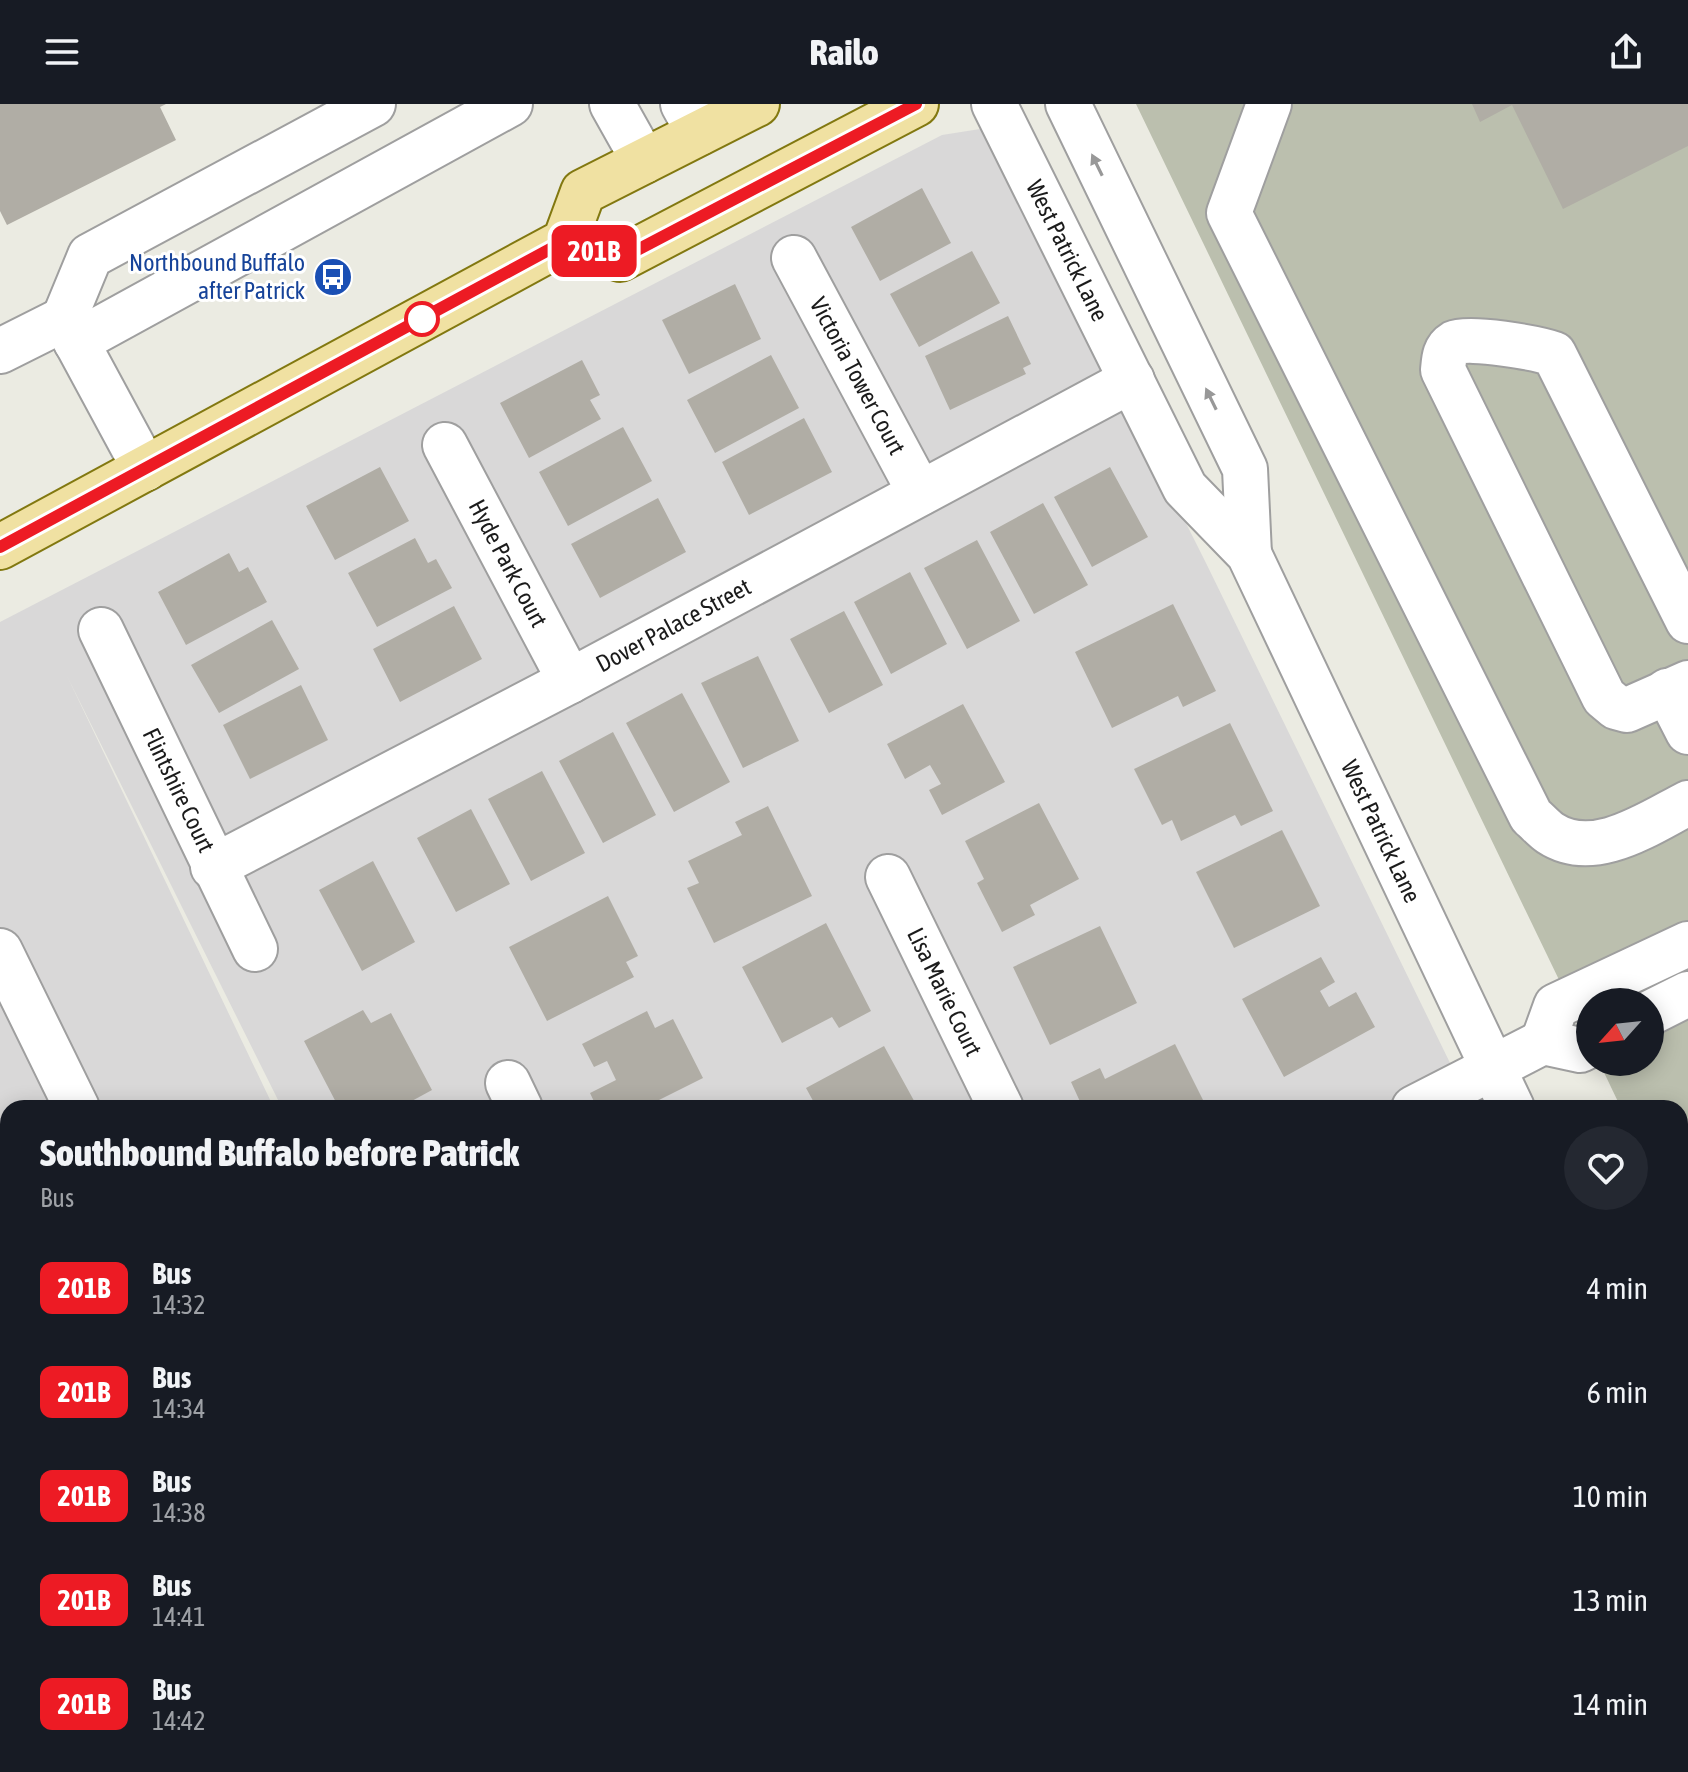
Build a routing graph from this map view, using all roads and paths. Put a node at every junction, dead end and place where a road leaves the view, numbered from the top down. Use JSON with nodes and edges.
{"nodes":[{"id":1,"x":373,"y":104,"type":"edge"},
{"id":2,"x":510,"y":104,"type":"edge"},
{"id":3,"x":612,"y":104,"type":"edge"},
{"id":4,"x":757,"y":104,"type":"edge"},
{"id":5,"x":916,"y":104,"type":"edge"},
{"id":6,"x":994,"y":104,"type":"edge"},
{"id":7,"x":1068,"y":104,"type":"edge"},
{"id":8,"x":1269,"y":104,"type":"edge"},
{"id":9,"x":691,"y":119,"type":"edge"},
{"id":10,"x":644,"y":161,"type":"junction"},
{"id":11,"x":565,"y":241,"type":"junction"},
{"id":12,"x":794,"y":258,"type":"dead end"},
{"id":13,"x":70,"y":330,"type":"junction"},
{"id":14,"x":0,"y":351,"type":"edge"},
{"id":15,"x":1132,"y":380,"type":"junction"},
{"id":16,"x":445,"y":445,"type":"dead end"},
{"id":17,"x":145,"y":469,"type":"junction"},
{"id":18,"x":920,"y":493,"type":"junction"},
{"id":19,"x":0,"y":547,"type":"edge"},
{"id":20,"x":1249,"y":554,"type":"junction"},
{"id":21,"x":1688,"y":621,"type":"edge"},
{"id":22,"x":101,"y":630,"type":"dead end"},
{"id":23,"x":570,"y":681,"type":"junction"},
{"id":24,"x":1677,"y":687,"type":"edge"},
{"id":25,"x":1688,"y":732,"type":"edge"},
{"id":26,"x":1688,"y":803,"type":"edge"},
{"id":27,"x":213,"y":867,"type":"junction"},
{"id":28,"x":888,"y":877,"type":"dead end"},
{"id":29,"x":1688,"y":944,"type":"edge"},
{"id":30,"x":255,"y":949,"type":"dead end"},
{"id":31,"x":0,"y":951,"type":"edge"},
{"id":32,"x":1688,"y":994,"type":"edge"},
{"id":33,"x":1664,"y":1006,"type":"edge"},
{"id":34,"x":1543,"y":1042,"type":"junction"},
{"id":35,"x":1576,"y":1049,"type":"edge"},
{"id":36,"x":1492,"y":1068,"type":"junction"},
{"id":37,"x":73,"y":1100,"type":"edge"},
{"id":38,"x":997,"y":1100,"type":"edge"},
{"id":39,"x":1430,"y":1100,"type":"edge"},
{"id":40,"x":1508,"y":1100,"type":"edge"}],
"edges":[{"from":1,"to":13,"type":"street"},
{"from":2,"to":13,"type":"street"},
{"from":3,"to":10,"type":"street"},
{"from":4,"to":9,"type":"main road"},
{"from":5,"to":11,"type":"main road"},
{"from":6,"to":15,"type":"street","name":"West Patrick Lane"},
{"from":20,"to":7,"type":"street","name":"West Patrick Lane","one_way":true},
{"from":8,"to":26,"type":"street"},
{"from":9,"to":10,"type":"main road"},
{"from":10,"to":11,"type":"main road"},
{"from":11,"to":17,"type":"main road"},
{"from":12,"to":18,"type":"street","name":"Victoria Tower Court"},
{"from":13,"to":14,"type":"street"},
{"from":13,"to":17,"type":"street"},
{"from":15,"to":18,"type":"street","name":"Dover Palace Street"},
{"from":15,"to":20,"type":"street","name":"West Patrick Lane"},
{"from":16,"to":23,"type":"street","name":"Hyde Park Court"},
{"from":17,"to":19,"type":"main road"},
{"from":18,"to":23,"type":"street","name":"Dover Palace Street"},
{"from":20,"to":36,"type":"street","name":"West Patrick Lane"},
{"from":21,"to":24,"type":"street"},
{"from":22,"to":27,"type":"street","name":"Flintshire Court"},
{"from":23,"to":27,"type":"street","name":"Dover Palace Street"},
{"from":24,"to":25,"type":"street"},
{"from":27,"to":30,"type":"street","name":"Flintshire Court"},
{"from":28,"to":38,"type":"street","name":"Lisa Marie Court"},
{"from":29,"to":34,"type":"street"},
{"from":31,"to":37,"type":"street"},
{"from":32,"to":33,"type":"street"},
{"from":34,"to":35,"type":"street"},
{"from":34,"to":36,"type":"street"},
{"from":36,"to":39,"type":"street"},
{"from":36,"to":40,"type":"street","name":"West Patrick Lane"}]}
